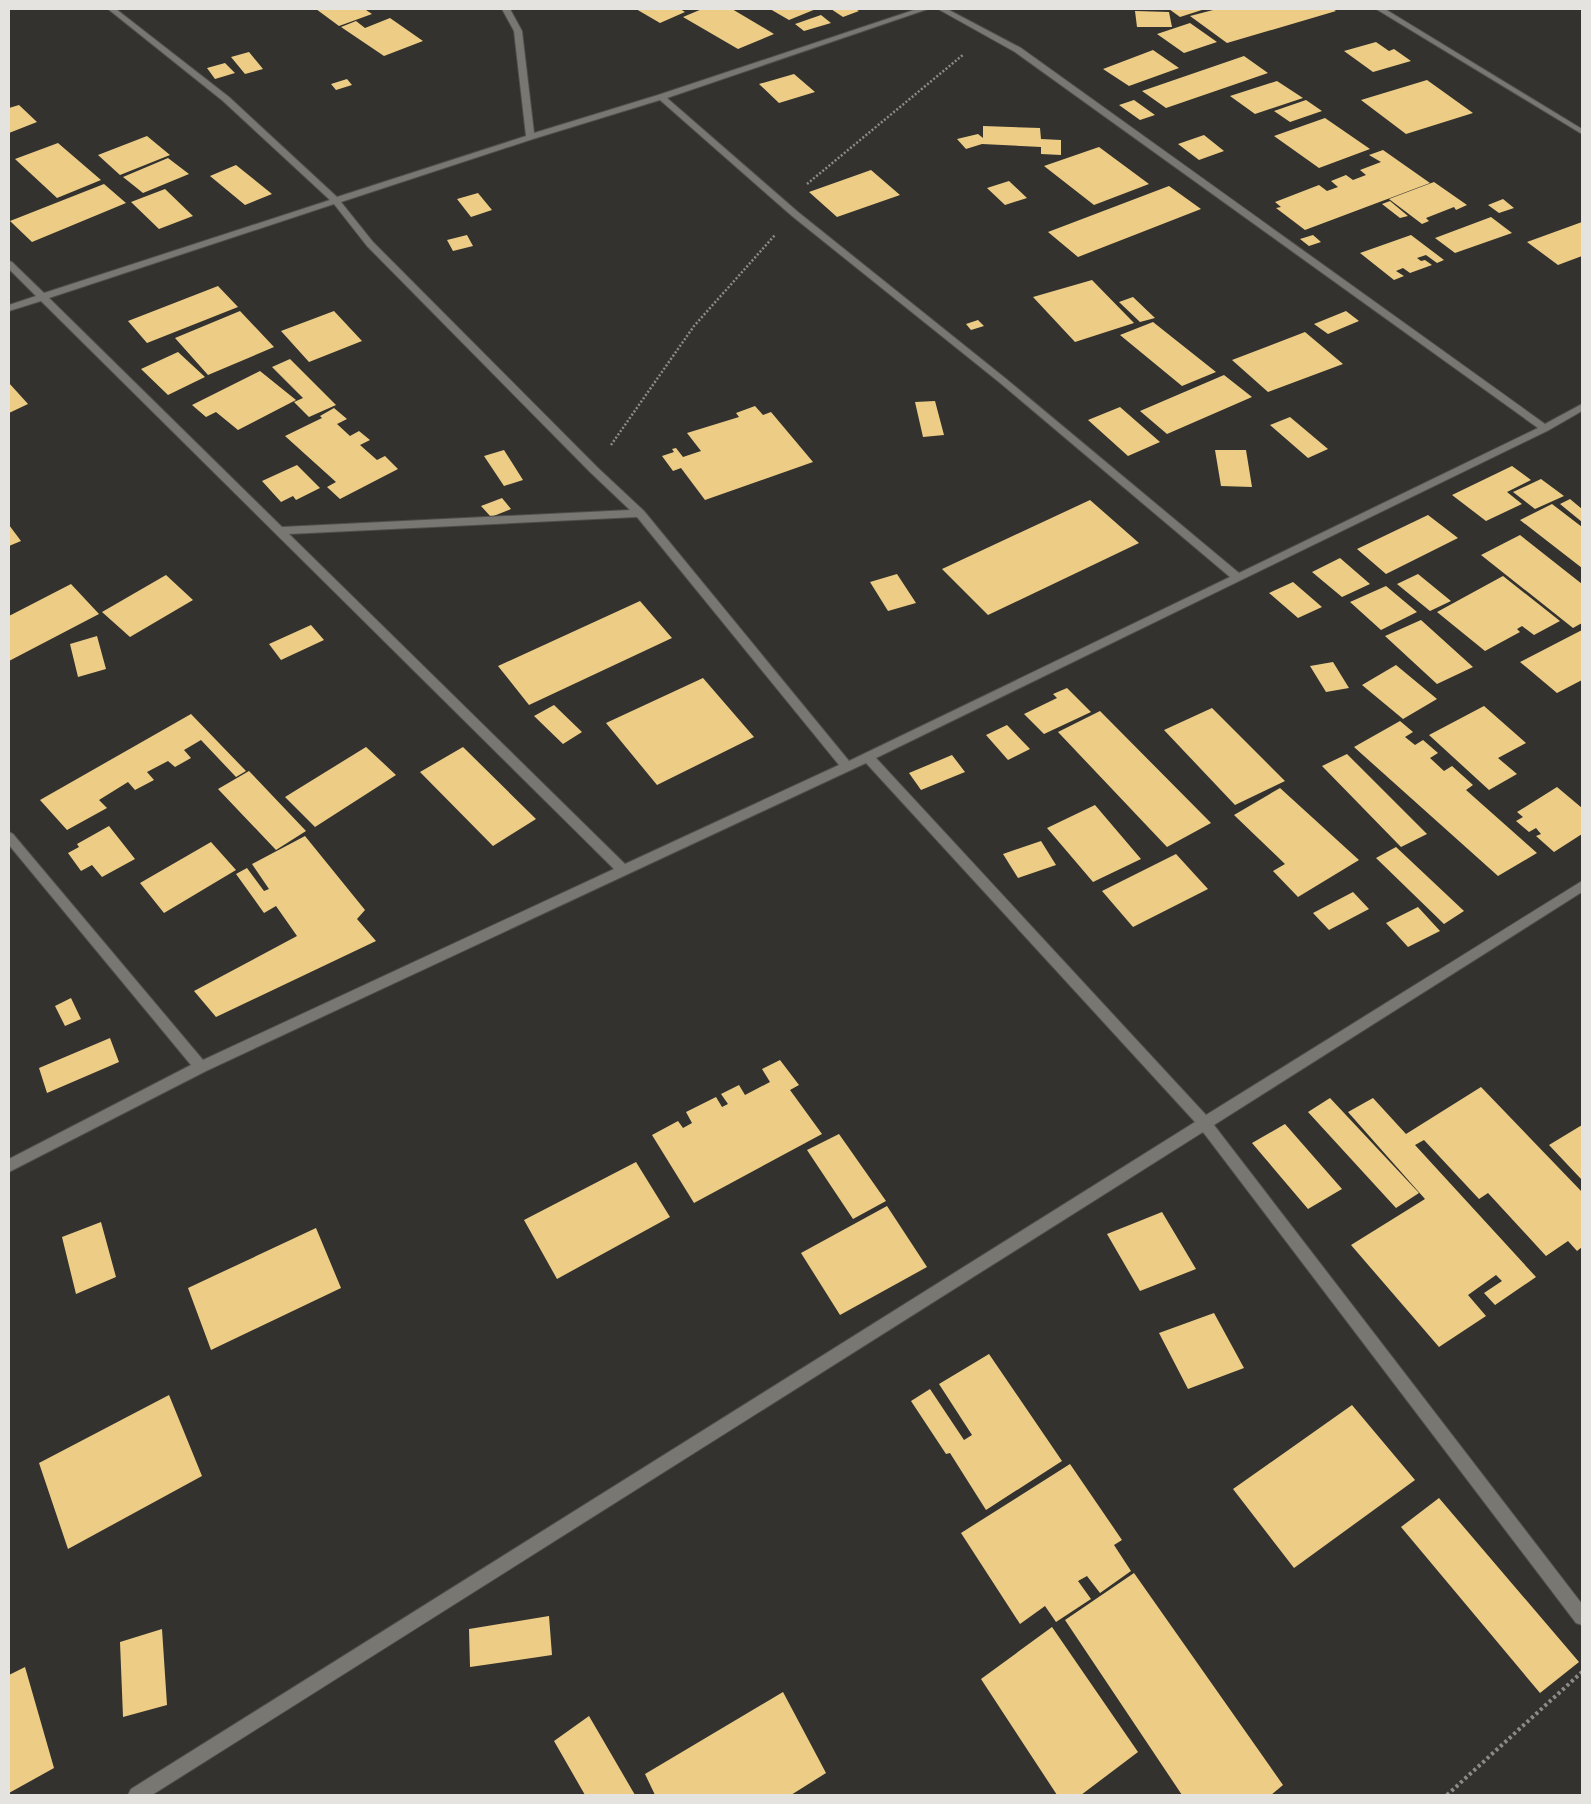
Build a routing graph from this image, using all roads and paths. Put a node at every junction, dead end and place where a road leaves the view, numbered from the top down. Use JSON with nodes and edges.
{"nodes":[{"id":1,"x":112,"y":9,"type":"edge"},
{"id":2,"x":506,"y":9,"type":"edge"},
{"id":3,"x":924,"y":9,"type":"edge"},
{"id":4,"x":942,"y":9,"type":"edge"},
{"id":5,"x":1380,"y":9,"type":"edge"},
{"id":6,"x":661,"y":97,"type":"junction"},
{"id":7,"x":1582,"y":132,"type":"edge"},
{"id":8,"x":530,"y":137,"type":"junction"},
{"id":9,"x":335,"y":200,"type":"junction"},
{"id":10,"x":9,"y":264,"type":"edge"},
{"id":11,"x":41,"y":297,"type":"junction"},
{"id":12,"x":9,"y":308,"type":"edge"},
{"id":13,"x":1582,"y":407,"type":"edge"},
{"id":14,"x":1545,"y":428,"type":"junction"},
{"id":15,"x":640,"y":513,"type":"junction"},
{"id":16,"x":279,"y":531,"type":"junction"},
{"id":17,"x":1238,"y":578,"type":"junction"},
{"id":18,"x":868,"y":757,"type":"junction"},
{"id":19,"x":847,"y":767,"type":"junction"},
{"id":20,"x":9,"y":837,"type":"edge"},
{"id":21,"x":624,"y":871,"type":"junction"},
{"id":22,"x":1582,"y":886,"type":"edge"},
{"id":23,"x":201,"y":1067,"type":"junction"},
{"id":24,"x":1205,"y":1124,"type":"junction"},
{"id":25,"x":9,"y":1166,"type":"edge"},
{"id":26,"x":1582,"y":1617,"type":"edge"},
{"id":27,"x":1582,"y":1672,"type":"edge"},
{"id":28,"x":137,"y":1795,"type":"edge"},
{"id":29,"x":1447,"y":1795,"type":"edge"}],
"edges":[{"from":1,"to":9,"type":"street"},
{"from":2,"to":8,"type":"street"},
{"from":3,"to":6,"type":"street"},
{"from":4,"to":14,"type":"street"},
{"from":5,"to":7,"type":"street"},
{"from":6,"to":8,"type":"street"},
{"from":6,"to":17,"type":"street"},
{"from":8,"to":9,"type":"street"},
{"from":9,"to":11,"type":"street"},
{"from":9,"to":15,"type":"street"},
{"from":10,"to":11,"type":"street"},
{"from":11,"to":12,"type":"street"},
{"from":11,"to":16,"type":"street"},
{"from":13,"to":14,"type":"street"},
{"from":14,"to":17,"type":"street"},
{"from":15,"to":16,"type":"street"},
{"from":15,"to":19,"type":"street"},
{"from":16,"to":21,"type":"street"},
{"from":17,"to":18,"type":"street"},
{"from":18,"to":19,"type":"street"},
{"from":18,"to":24,"type":"street"},
{"from":19,"to":21,"type":"street"},
{"from":20,"to":23,"type":"street"},
{"from":21,"to":23,"type":"street"},
{"from":22,"to":24,"type":"street"},
{"from":23,"to":25,"type":"street"},
{"from":24,"to":26,"type":"street"},
{"from":24,"to":28,"type":"street"},
{"from":27,"to":29,"type":"path"}]}
